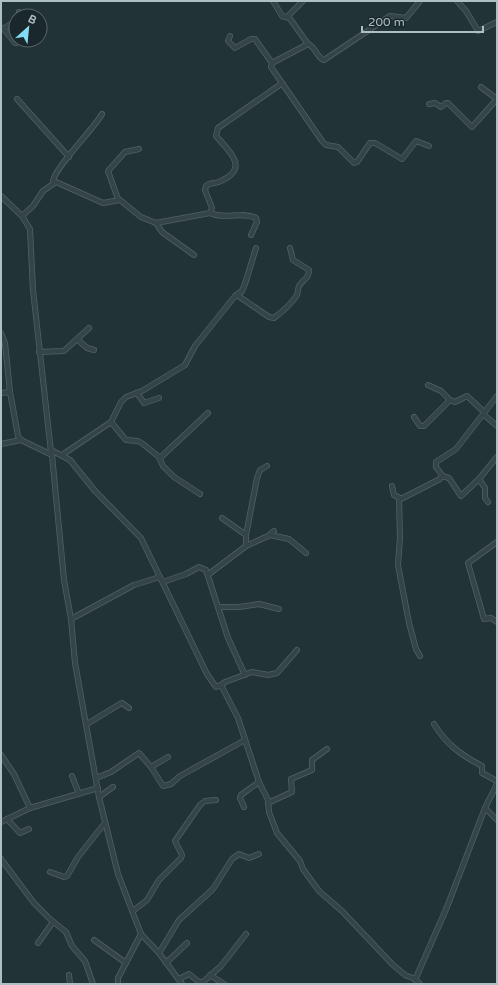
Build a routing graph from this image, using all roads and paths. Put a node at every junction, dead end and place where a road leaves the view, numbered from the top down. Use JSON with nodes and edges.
{"nodes":[{"id":1,"x":273,"y":1,"type":"edge"},
{"id":2,"x":303,"y":1,"type":"edge"},
{"id":3,"x":420,"y":1,"type":"edge"},
{"id":4,"x":458,"y":1,"type":"edge"},
{"id":5,"x":289,"y":18,"type":"junction"},
{"id":6,"x":497,"y":22,"type":"edge"},
{"id":7,"x":230,"y":36,"type":"dead end"},
{"id":8,"x":308,"y":44,"type":"junction"},
{"id":9,"x":272,"y":64,"type":"junction"},
{"id":10,"x":281,"y":84,"type":"junction"},
{"id":11,"x":481,"y":87,"type":"dead end"},
{"id":12,"x":18,"y":98,"type":"dead end"},
{"id":13,"x":497,"y":99,"type":"edge"},
{"id":14,"x":429,"y":104,"type":"dead end"},
{"id":15,"x":102,"y":114,"type":"dead end"},
{"id":16,"x":429,"y":146,"type":"dead end"},
{"id":17,"x":139,"y":149,"type":"dead end"},
{"id":18,"x":68,"y":157,"type":"junction"},
{"id":19,"x":53,"y":183,"type":"junction"},
{"id":20,"x":1,"y":196,"type":"edge"},
{"id":21,"x":118,"y":199,"type":"junction"},
{"id":22,"x":210,"y":213,"type":"junction"},
{"id":23,"x":22,"y":216,"type":"junction"},
{"id":24,"x":156,"y":223,"type":"junction"},
{"id":25,"x":251,"y":235,"type":"dead end"},
{"id":26,"x":256,"y":248,"type":"dead end"},
{"id":27,"x":290,"y":248,"type":"dead end"},
{"id":28,"x":194,"y":255,"type":"dead end"},
{"id":29,"x":237,"y":295,"type":"junction"},
{"id":30,"x":89,"y":328,"type":"dead end"},
{"id":31,"x":1,"y":333,"type":"edge"},
{"id":32,"x":78,"y":340,"type":"junction"},
{"id":33,"x":94,"y":350,"type":"dead end"},
{"id":34,"x":39,"y":352,"type":"junction"},
{"id":35,"x":428,"y":385,"type":"dead end"},
{"id":36,"x":10,"y":392,"type":"junction"},
{"id":37,"x":1,"y":393,"type":"edge"},
{"id":38,"x":137,"y":394,"type":"junction"},
{"id":39,"x":497,"y":396,"type":"edge"},
{"id":40,"x":160,"y":398,"type":"dead end"},
{"id":41,"x":450,"y":400,"type":"junction"},
{"id":42,"x":208,"y":413,"type":"dead end"},
{"id":43,"x":484,"y":413,"type":"junction"},
{"id":44,"x":414,"y":418,"type":"dead end"},
{"id":45,"x":111,"y":422,"type":"junction"},
{"id":46,"x":497,"y":426,"type":"edge"},
{"id":47,"x":21,"y":440,"type":"junction"},
{"id":48,"x":1,"y":444,"type":"edge"},
{"id":49,"x":51,"y":453,"type":"junction"},
{"id":50,"x":62,"y":455,"type":"junction"},
{"id":51,"x":497,"y":457,"type":"edge"},
{"id":52,"x":160,"y":458,"type":"junction"},
{"id":53,"x":267,"y":466,"type":"dead end"},
{"id":54,"x":442,"y":476,"type":"junction"},
{"id":55,"x":479,"y":479,"type":"junction"},
{"id":56,"x":392,"y":486,"type":"dead end"},
{"id":57,"x":200,"y":494,"type":"dead end"},
{"id":58,"x":400,"y":498,"type":"junction"},
{"id":59,"x":488,"y":502,"type":"dead end"},
{"id":60,"x":222,"y":518,"type":"dead end"},
{"id":61,"x":246,"y":535,"type":"junction"},
{"id":62,"x":497,"y":542,"type":"edge"},
{"id":63,"x":246,"y":546,"type":"junction"},
{"id":64,"x":306,"y":552,"type":"dead end"},
{"id":65,"x":209,"y":574,"type":"junction"},
{"id":66,"x":160,"y":577,"type":"junction"},
{"id":67,"x":163,"y":582,"type":"junction"},
{"id":68,"x":220,"y":607,"type":"junction"},
{"id":69,"x":279,"y":609,"type":"dead end"},
{"id":70,"x":71,"y":619,"type":"junction"},
{"id":71,"x":497,"y":622,"type":"edge"},
{"id":72,"x":297,"y":650,"type":"dead end"},
{"id":73,"x":420,"y":656,"type":"dead end"},
{"id":74,"x":245,"y":675,"type":"junction"},
{"id":75,"x":221,"y":685,"type":"junction"},
{"id":76,"x":129,"y":708,"type":"dead end"},
{"id":77,"x":87,"y":724,"type":"junction"},
{"id":78,"x":434,"y":724,"type":"dead end"},
{"id":79,"x":246,"y":740,"type":"junction"},
{"id":80,"x":327,"y":749,"type":"dead end"},
{"id":81,"x":1,"y":755,"type":"edge"},
{"id":82,"x":168,"y":757,"type":"dead end"},
{"id":83,"x":151,"y":767,"type":"junction"},
{"id":84,"x":72,"y":776,"type":"dead end"},
{"id":85,"x":96,"y":778,"type":"junction"},
{"id":86,"x":259,"y":782,"type":"junction"},
{"id":87,"x":497,"y":782,"type":"edge"},
{"id":88,"x":112,"y":787,"type":"dead end"},
{"id":89,"x":98,"y":788,"type":"junction"},
{"id":90,"x":79,"y":794,"type":"junction"},
{"id":91,"x":99,"y":797,"type":"junction"},
{"id":92,"x":216,"y":800,"type":"dead end"},
{"id":93,"x":268,"y":803,"type":"junction"},
{"id":94,"x":244,"y":807,"type":"dead end"},
{"id":95,"x":30,"y":808,"type":"junction"},
{"id":96,"x":485,"y":808,"type":"junction"},
{"id":97,"x":3,"y":820,"type":"edge"},
{"id":98,"x":497,"y":820,"type":"edge"},
{"id":99,"x":104,"y":824,"type":"junction"},
{"id":100,"x":29,"y":829,"type":"dead end"},
{"id":101,"x":259,"y":854,"type":"dead end"},
{"id":102,"x":1,"y":859,"type":"edge"},
{"id":103,"x":50,"y":872,"type":"dead end"},
{"id":104,"x":133,"y":910,"type":"junction"},
{"id":105,"x":53,"y":922,"type":"junction"},
{"id":106,"x":141,"y":934,"type":"junction"},
{"id":107,"x":246,"y":934,"type":"dead end"},
{"id":108,"x":94,"y":940,"type":"dead end"},
{"id":109,"x":38,"y":943,"type":"dead end"},
{"id":110,"x":186,"y":943,"type":"dead end"},
{"id":111,"x":159,"y":953,"type":"junction"},
{"id":112,"x":126,"y":963,"type":"junction"},
{"id":113,"x":166,"y":963,"type":"junction"},
{"id":114,"x":69,"y":974,"type":"dead end"},
{"id":115,"x":210,"y":976,"type":"junction"},
{"id":116,"x":179,"y":979,"type":"junction"},
{"id":117,"x":415,"y":981,"type":"edge"},
{"id":118,"x":70,"y":984,"type":"edge"},
{"id":119,"x":93,"y":984,"type":"edge"},
{"id":120,"x":118,"y":984,"type":"edge"},
{"id":121,"x":182,"y":984,"type":"edge"},
{"id":122,"x":224,"y":984,"type":"edge"},
{"id":123,"x":420,"y":984,"type":"edge"}],
"edges":[{"from":1,"to":5,"type":"street"},
{"from":2,"to":5,"type":"street"},
{"from":3,"to":8,"type":"street"},
{"from":4,"to":6,"type":"street"},
{"from":5,"to":8,"type":"street"},
{"from":7,"to":9,"type":"street"},
{"from":8,"to":9,"type":"street"},
{"from":9,"to":10,"type":"street"},
{"from":10,"to":16,"type":"street"},
{"from":10,"to":22,"type":"street"},
{"from":11,"to":13,"type":"street"},
{"from":12,"to":18,"type":"street"},
{"from":13,"to":14,"type":"street"},
{"from":15,"to":18,"type":"street"},
{"from":17,"to":21,"type":"street"},
{"from":18,"to":19,"type":"street"},
{"from":19,"to":21,"type":"street"},
{"from":19,"to":23,"type":"street"},
{"from":20,"to":23,"type":"street"},
{"from":21,"to":24,"type":"street"},
{"from":22,"to":24,"type":"street"},
{"from":22,"to":25,"type":"street"},
{"from":23,"to":34,"type":"street"},
{"from":24,"to":28,"type":"street"},
{"from":26,"to":29,"type":"street"},
{"from":27,"to":29,"type":"street"},
{"from":29,"to":38,"type":"street"},
{"from":30,"to":32,"type":"street"},
{"from":31,"to":36,"type":"street"},
{"from":32,"to":33,"type":"street"},
{"from":32,"to":34,"type":"street"},
{"from":34,"to":49,"type":"street"},
{"from":35,"to":41,"type":"street"},
{"from":36,"to":37,"type":"street"},
{"from":36,"to":47,"type":"street"},
{"from":38,"to":40,"type":"street"},
{"from":38,"to":45,"type":"street"},
{"from":39,"to":43,"type":"street"},
{"from":41,"to":43,"type":"street"},
{"from":41,"to":44,"type":"street"},
{"from":42,"to":52,"type":"street"},
{"from":43,"to":46,"type":"street"},
{"from":43,"to":54,"type":"street"},
{"from":45,"to":50,"type":"street"},
{"from":45,"to":52,"type":"street"},
{"from":47,"to":48,"type":"street"},
{"from":47,"to":49,"type":"street"},
{"from":49,"to":50,"type":"street"},
{"from":49,"to":70,"type":"street"},
{"from":50,"to":66,"type":"street"},
{"from":51,"to":55,"type":"street"},
{"from":52,"to":57,"type":"street"},
{"from":53,"to":61,"type":"street"},
{"from":54,"to":55,"type":"street"},
{"from":54,"to":58,"type":"street"},
{"from":55,"to":59,"type":"street"},
{"from":56,"to":58,"type":"street"},
{"from":58,"to":73,"type":"street"},
{"from":60,"to":61,"type":"street"},
{"from":61,"to":63,"type":"street"},
{"from":62,"to":71,"type":"street"},
{"from":63,"to":64,"type":"street"},
{"from":63,"to":65,"type":"street"},
{"from":65,"to":67,"type":"street"},
{"from":65,"to":68,"type":"street"},
{"from":66,"to":67,"type":"street"},
{"from":66,"to":70,"type":"street"},
{"from":67,"to":75,"type":"street"},
{"from":68,"to":69,"type":"street"},
{"from":68,"to":74,"type":"street"},
{"from":70,"to":77,"type":"street"},
{"from":72,"to":74,"type":"street"},
{"from":74,"to":75,"type":"street"},
{"from":75,"to":79,"type":"street"},
{"from":76,"to":77,"type":"street"},
{"from":77,"to":85,"type":"street"},
{"from":78,"to":87,"type":"street"},
{"from":79,"to":83,"type":"street"},
{"from":79,"to":86,"type":"street"},
{"from":80,"to":93,"type":"street"},
{"from":81,"to":95,"type":"street"},
{"from":82,"to":83,"type":"street"},
{"from":83,"to":85,"type":"street"},
{"from":84,"to":90,"type":"street"},
{"from":85,"to":89,"type":"street"},
{"from":86,"to":93,"type":"street"},
{"from":86,"to":94,"type":"street"},
{"from":87,"to":96,"type":"street"},
{"from":88,"to":91,"type":"street"},
{"from":89,"to":90,"type":"street"},
{"from":89,"to":91,"type":"street"},
{"from":90,"to":95,"type":"street"},
{"from":91,"to":99,"type":"street"},
{"from":92,"to":104,"type":"street"},
{"from":93,"to":117,"type":"street"},
{"from":95,"to":97,"type":"street"},
{"from":96,"to":98,"type":"street"},
{"from":96,"to":117,"type":"street"},
{"from":97,"to":100,"type":"street"},
{"from":99,"to":103,"type":"street"},
{"from":99,"to":104,"type":"street"},
{"from":101,"to":111,"type":"street"},
{"from":102,"to":105,"type":"street"},
{"from":104,"to":106,"type":"street"},
{"from":105,"to":109,"type":"street"},
{"from":105,"to":119,"type":"street"},
{"from":106,"to":111,"type":"street"},
{"from":106,"to":112,"type":"street"},
{"from":107,"to":115,"type":"street"},
{"from":108,"to":112,"type":"street"},
{"from":110,"to":113,"type":"street"},
{"from":111,"to":113,"type":"street"},
{"from":112,"to":120,"type":"street"},
{"from":113,"to":116,"type":"street"},
{"from":114,"to":118,"type":"street"},
{"from":115,"to":116,"type":"street"},
{"from":115,"to":122,"type":"street"},
{"from":116,"to":121,"type":"street"},
{"from":117,"to":123,"type":"street"}]}
